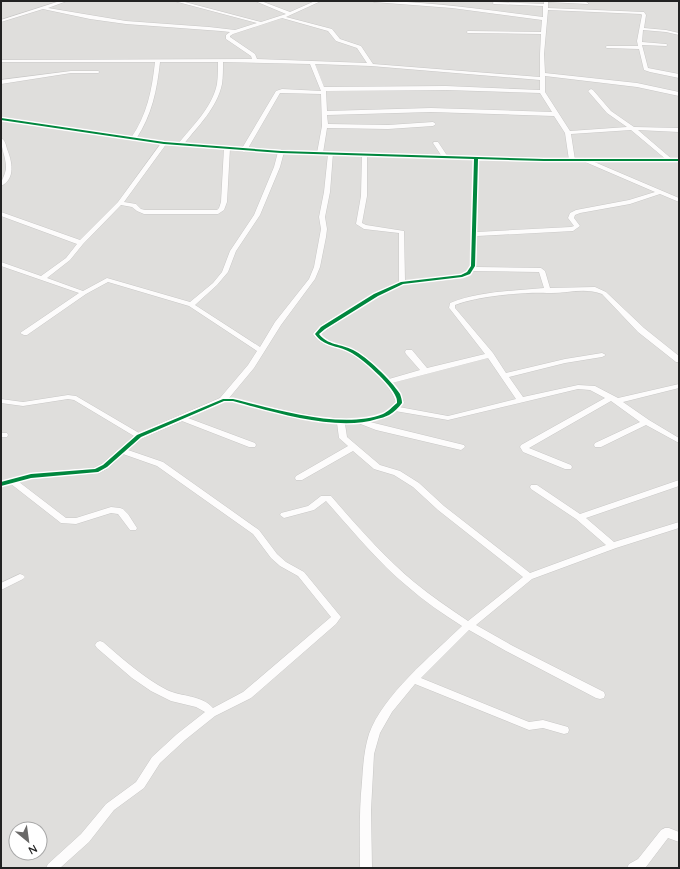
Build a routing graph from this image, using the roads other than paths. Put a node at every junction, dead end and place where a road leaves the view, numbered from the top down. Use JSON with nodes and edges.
{"nodes":[{"id":1,"x":65,"y":1,"type":"edge"},
{"id":2,"x":176,"y":1,"type":"edge"},
{"id":3,"x":258,"y":1,"type":"edge"},
{"id":4,"x":319,"y":1,"type":"edge"},
{"id":5,"x":374,"y":1,"type":"edge"},
{"id":6,"x":494,"y":3,"type":"dead end"},
{"id":7,"x":586,"y":3,"type":"dead end"},
{"id":8,"x":546,"y":4,"type":"edge"},
{"id":9,"x":43,"y":8,"type":"junction"},
{"id":10,"x":291,"y":14,"type":"junction"},
{"id":11,"x":282,"y":17,"type":"junction"},
{"id":12,"x":545,"y":17,"type":"junction"},
{"id":13,"x":1,"y":21,"type":"edge"},
{"id":14,"x":260,"y":23,"type":"junction"},
{"id":15,"x":642,"y":29,"type":"junction"},
{"id":16,"x":233,"y":31,"type":"junction"},
{"id":17,"x":468,"y":32,"type":"dead end"},
{"id":18,"x":544,"y":33,"type":"junction"},
{"id":19,"x":679,"y":34,"type":"edge"},
{"id":20,"x":641,"y":46,"type":"junction"},
{"id":21,"x":666,"y":46,"type":"dead end"},
{"id":22,"x":607,"y":47,"type":"dead end"},
{"id":23,"x":220,"y":60,"type":"junction"},
{"id":24,"x":255,"y":60,"type":"junction"},
{"id":25,"x":1,"y":61,"type":"edge"},
{"id":26,"x":158,"y":61,"type":"junction"},
{"id":27,"x":312,"y":63,"type":"junction"},
{"id":28,"x":371,"y":65,"type":"junction"},
{"id":29,"x":98,"y":72,"type":"dead end"},
{"id":30,"x":679,"y":76,"type":"edge"},
{"id":31,"x":543,"y":77,"type":"junction"},
{"id":32,"x":1,"y":82,"type":"edge"},
{"id":33,"x":324,"y":91,"type":"junction"},
{"id":34,"x":591,"y":91,"type":"dead end"},
{"id":35,"x":542,"y":92,"type":"junction"},
{"id":36,"x":679,"y":94,"type":"edge"},
{"id":37,"x":324,"y":113,"type":"junction"},
{"id":38,"x":556,"y":114,"type":"junction"},
{"id":39,"x":1,"y":119,"type":"edge"},
{"id":40,"x":433,"y":124,"type":"dead end"},
{"id":41,"x":325,"y":126,"type":"junction"},
{"id":42,"x":633,"y":129,"type":"junction"},
{"id":43,"x":679,"y":130,"type":"edge"},
{"id":44,"x":568,"y":133,"type":"junction"},
{"id":45,"x":134,"y":138,"type":"junction"},
{"id":46,"x":1,"y":140,"type":"edge"},
{"id":47,"x":164,"y":143,"type":"junction"},
{"id":48,"x":436,"y":143,"type":"dead end"},
{"id":49,"x":181,"y":144,"type":"junction"},
{"id":50,"x":227,"y":148,"type":"junction"},
{"id":51,"x":244,"y":150,"type":"junction"},
{"id":52,"x":281,"y":152,"type":"junction"},
{"id":53,"x":320,"y":153,"type":"junction"},
{"id":54,"x":331,"y":154,"type":"junction"},
{"id":55,"x":364,"y":155,"type":"junction"},
{"id":56,"x":445,"y":157,"type":"junction"},
{"id":57,"x":476,"y":158,"type":"junction"},
{"id":58,"x":572,"y":160,"type":"junction"},
{"id":59,"x":585,"y":160,"type":"junction"},
{"id":60,"x":670,"y":160,"type":"junction"},
{"id":61,"x":679,"y":160,"type":"edge"},
{"id":62,"x":1,"y":184,"type":"edge"},
{"id":63,"x":661,"y":192,"type":"junction"},
{"id":64,"x":679,"y":200,"type":"edge"},
{"id":65,"x":120,"y":203,"type":"junction"},
{"id":66,"x":1,"y":214,"type":"edge"},
{"id":67,"x":474,"y":234,"type":"junction"},
{"id":68,"x":80,"y":243,"type":"junction"},
{"id":69,"x":1,"y":264,"type":"edge"},
{"id":70,"x":472,"y":269,"type":"junction"},
{"id":71,"x":41,"y":279,"type":"junction"},
{"id":72,"x":402,"y":284,"type":"junction"},
{"id":73,"x":548,"y":291,"type":"junction"},
{"id":74,"x":84,"y":293,"type":"junction"},
{"id":75,"x":191,"y":305,"type":"junction"},
{"id":76,"x":24,"y":333,"type":"dead end"},
{"id":77,"x":261,"y":351,"type":"junction"},
{"id":78,"x":409,"y":352,"type":"dead end"},
{"id":79,"x":490,"y":355,"type":"junction"},
{"id":80,"x":602,"y":355,"type":"dead end"},
{"id":81,"x":679,"y":360,"type":"edge"},
{"id":82,"x":425,"y":371,"type":"junction"},
{"id":83,"x":505,"y":376,"type":"junction"},
{"id":84,"x":387,"y":382,"type":"junction"},
{"id":85,"x":679,"y":386,"type":"edge"},
{"id":86,"x":613,"y":399,"type":"junction"},
{"id":87,"x":222,"y":400,"type":"junction"},
{"id":88,"x":521,"y":400,"type":"junction"},
{"id":89,"x":1,"y":401,"type":"edge"},
{"id":90,"x":395,"y":410,"type":"junction"},
{"id":91,"x":182,"y":418,"type":"junction"},
{"id":92,"x":341,"y":422,"type":"junction"},
{"id":93,"x":361,"y":422,"type":"junction"},
{"id":94,"x":646,"y":422,"type":"junction"},
{"id":95,"x":139,"y":436,"type":"junction"},
{"id":96,"x":679,"y":441,"type":"edge"},
{"id":97,"x":252,"y":445,"type":"dead end"},
{"id":98,"x":598,"y":445,"type":"dead end"},
{"id":99,"x":353,"y":447,"type":"junction"},
{"id":100,"x":461,"y":447,"type":"dead end"},
{"id":101,"x":122,"y":451,"type":"junction"},
{"id":102,"x":568,"y":467,"type":"dead end"},
{"id":103,"x":299,"y":478,"type":"dead end"},
{"id":104,"x":13,"y":481,"type":"junction"},
{"id":105,"x":679,"y":483,"type":"edge"},
{"id":106,"x":1,"y":484,"type":"edge"},
{"id":107,"x":534,"y":487,"type":"dead end"},
{"id":108,"x":284,"y":515,"type":"dead end"},
{"id":109,"x":578,"y":517,"type":"junction"},
{"id":110,"x":679,"y":526,"type":"edge"},
{"id":111,"x":133,"y":528,"type":"dead end"},
{"id":112,"x":613,"y":546,"type":"junction"},
{"id":113,"x":20,"y":577,"type":"dead end"},
{"id":114,"x":529,"y":577,"type":"junction"},
{"id":115,"x":1,"y":587,"type":"edge"},
{"id":116,"x":468,"y":626,"type":"junction"},
{"id":117,"x":100,"y":645,"type":"dead end"},
{"id":118,"x":413,"y":679,"type":"junction"},
{"id":119,"x":600,"y":695,"type":"dead end"},
{"id":120,"x":211,"y":713,"type":"junction"},
{"id":121,"x":564,"y":730,"type":"dead end"},
{"id":122,"x":679,"y":837,"type":"edge"},
{"id":123,"x":52,"y":868,"type":"edge"},
{"id":124,"x":366,"y":868,"type":"edge"},
{"id":125,"x":633,"y":868,"type":"edge"}],
"edges":[{"from":1,"to":9,"type":"street"},
{"from":2,"to":14,"type":"street"},
{"from":3,"to":10,"type":"street"},
{"from":4,"to":10,"type":"street"},
{"from":5,"to":12,"type":"street"},
{"from":6,"to":8,"type":"street"},
{"from":7,"to":8,"type":"street"},
{"from":8,"to":12,"type":"street"},
{"from":8,"to":15,"type":"street"},
{"from":9,"to":13,"type":"street"},
{"from":9,"to":16,"type":"street"},
{"from":10,"to":11,"type":"street"},
{"from":11,"to":14,"type":"street"},
{"from":11,"to":28,"type":"street"},
{"from":12,"to":18,"type":"street"},
{"from":14,"to":16,"type":"street"},
{"from":15,"to":19,"type":"street"},
{"from":15,"to":20,"type":"street"},
{"from":16,"to":24,"type":"street"},
{"from":17,"to":18,"type":"street"},
{"from":18,"to":31,"type":"street"},
{"from":20,"to":21,"type":"street"},
{"from":20,"to":22,"type":"street"},
{"from":20,"to":30,"type":"street"},
{"from":23,"to":24,"type":"street"},
{"from":23,"to":26,"type":"street"},
{"from":23,"to":49,"type":"street"},
{"from":24,"to":27,"type":"street"},
{"from":25,"to":26,"type":"street"},
{"from":26,"to":45,"type":"street"},
{"from":27,"to":28,"type":"street"},
{"from":27,"to":33,"type":"street"},
{"from":28,"to":31,"type":"street"},
{"from":29,"to":32,"type":"street"},
{"from":31,"to":35,"type":"street"},
{"from":31,"to":36,"type":"street"},
{"from":33,"to":35,"type":"street"},
{"from":33,"to":37,"type":"street"},
{"from":33,"to":51,"type":"street"},
{"from":34,"to":42,"type":"street"},
{"from":35,"to":38,"type":"street"},
{"from":37,"to":38,"type":"street"},
{"from":37,"to":41,"type":"street"},
{"from":38,"to":44,"type":"street"},
{"from":39,"to":45,"type":"street"},
{"from":40,"to":41,"type":"street"},
{"from":41,"to":53,"type":"street"},
{"from":42,"to":43,"type":"street"},
{"from":42,"to":44,"type":"street"},
{"from":42,"to":60,"type":"street"},
{"from":44,"to":58,"type":"street"},
{"from":45,"to":47,"type":"street"},
{"from":46,"to":62,"type":"street"},
{"from":47,"to":49,"type":"street"},
{"from":47,"to":65,"type":"street"},
{"from":48,"to":56,"type":"street"},
{"from":49,"to":50,"type":"street"},
{"from":50,"to":51,"type":"street"},
{"from":50,"to":65,"type":"street"},
{"from":51,"to":52,"type":"street"},
{"from":52,"to":53,"type":"street"},
{"from":52,"to":75,"type":"street"},
{"from":53,"to":54,"type":"street"},
{"from":54,"to":55,"type":"street"},
{"from":54,"to":77,"type":"street"},
{"from":55,"to":56,"type":"street"},
{"from":55,"to":72,"type":"street"},
{"from":56,"to":57,"type":"street"},
{"from":57,"to":58,"type":"street"},
{"from":57,"to":67,"type":"street"},
{"from":58,"to":59,"type":"street"},
{"from":59,"to":60,"type":"street"},
{"from":59,"to":63,"type":"street"},
{"from":60,"to":61,"type":"street"},
{"from":63,"to":64,"type":"street"},
{"from":63,"to":67,"type":"street"},
{"from":65,"to":68,"type":"street"},
{"from":66,"to":68,"type":"street"},
{"from":67,"to":70,"type":"street"},
{"from":68,"to":71,"type":"street"},
{"from":69,"to":71,"type":"street"},
{"from":70,"to":72,"type":"street"},
{"from":70,"to":73,"type":"street"},
{"from":71,"to":74,"type":"street"},
{"from":72,"to":84,"type":"street"},
{"from":73,"to":79,"type":"street"},
{"from":73,"to":81,"type":"street"},
{"from":74,"to":75,"type":"street"},
{"from":74,"to":76,"type":"street"},
{"from":75,"to":77,"type":"street"},
{"from":77,"to":87,"type":"street"},
{"from":78,"to":82,"type":"street"},
{"from":79,"to":82,"type":"street"},
{"from":79,"to":83,"type":"street"},
{"from":80,"to":83,"type":"street"},
{"from":82,"to":84,"type":"street"},
{"from":83,"to":88,"type":"street"},
{"from":84,"to":90,"type":"street"},
{"from":85,"to":86,"type":"street"},
{"from":86,"to":88,"type":"street"},
{"from":86,"to":94,"type":"street"},
{"from":86,"to":102,"type":"street"},
{"from":87,"to":91,"type":"street"},
{"from":87,"to":92,"type":"street"},
{"from":88,"to":90,"type":"street"},
{"from":89,"to":95,"type":"street"},
{"from":90,"to":93,"type":"street"},
{"from":91,"to":95,"type":"street"},
{"from":91,"to":97,"type":"street"},
{"from":92,"to":93,"type":"street"},
{"from":92,"to":99,"type":"street"},
{"from":93,"to":100,"type":"street"},
{"from":94,"to":96,"type":"street"},
{"from":94,"to":98,"type":"street"},
{"from":95,"to":101,"type":"street"},
{"from":99,"to":103,"type":"street"},
{"from":99,"to":114,"type":"street"},
{"from":101,"to":104,"type":"street"},
{"from":101,"to":120,"type":"street"},
{"from":104,"to":106,"type":"street"},
{"from":104,"to":111,"type":"street"},
{"from":105,"to":109,"type":"street"},
{"from":107,"to":109,"type":"street"},
{"from":108,"to":116,"type":"street"},
{"from":109,"to":112,"type":"street"},
{"from":110,"to":112,"type":"street"},
{"from":112,"to":114,"type":"street"},
{"from":113,"to":115,"type":"street"},
{"from":114,"to":116,"type":"street"},
{"from":116,"to":118,"type":"street"},
{"from":116,"to":119,"type":"street"},
{"from":117,"to":120,"type":"street"},
{"from":118,"to":121,"type":"street"},
{"from":118,"to":124,"type":"street"},
{"from":120,"to":123,"type":"street"},
{"from":122,"to":125,"type":"street"}]}
